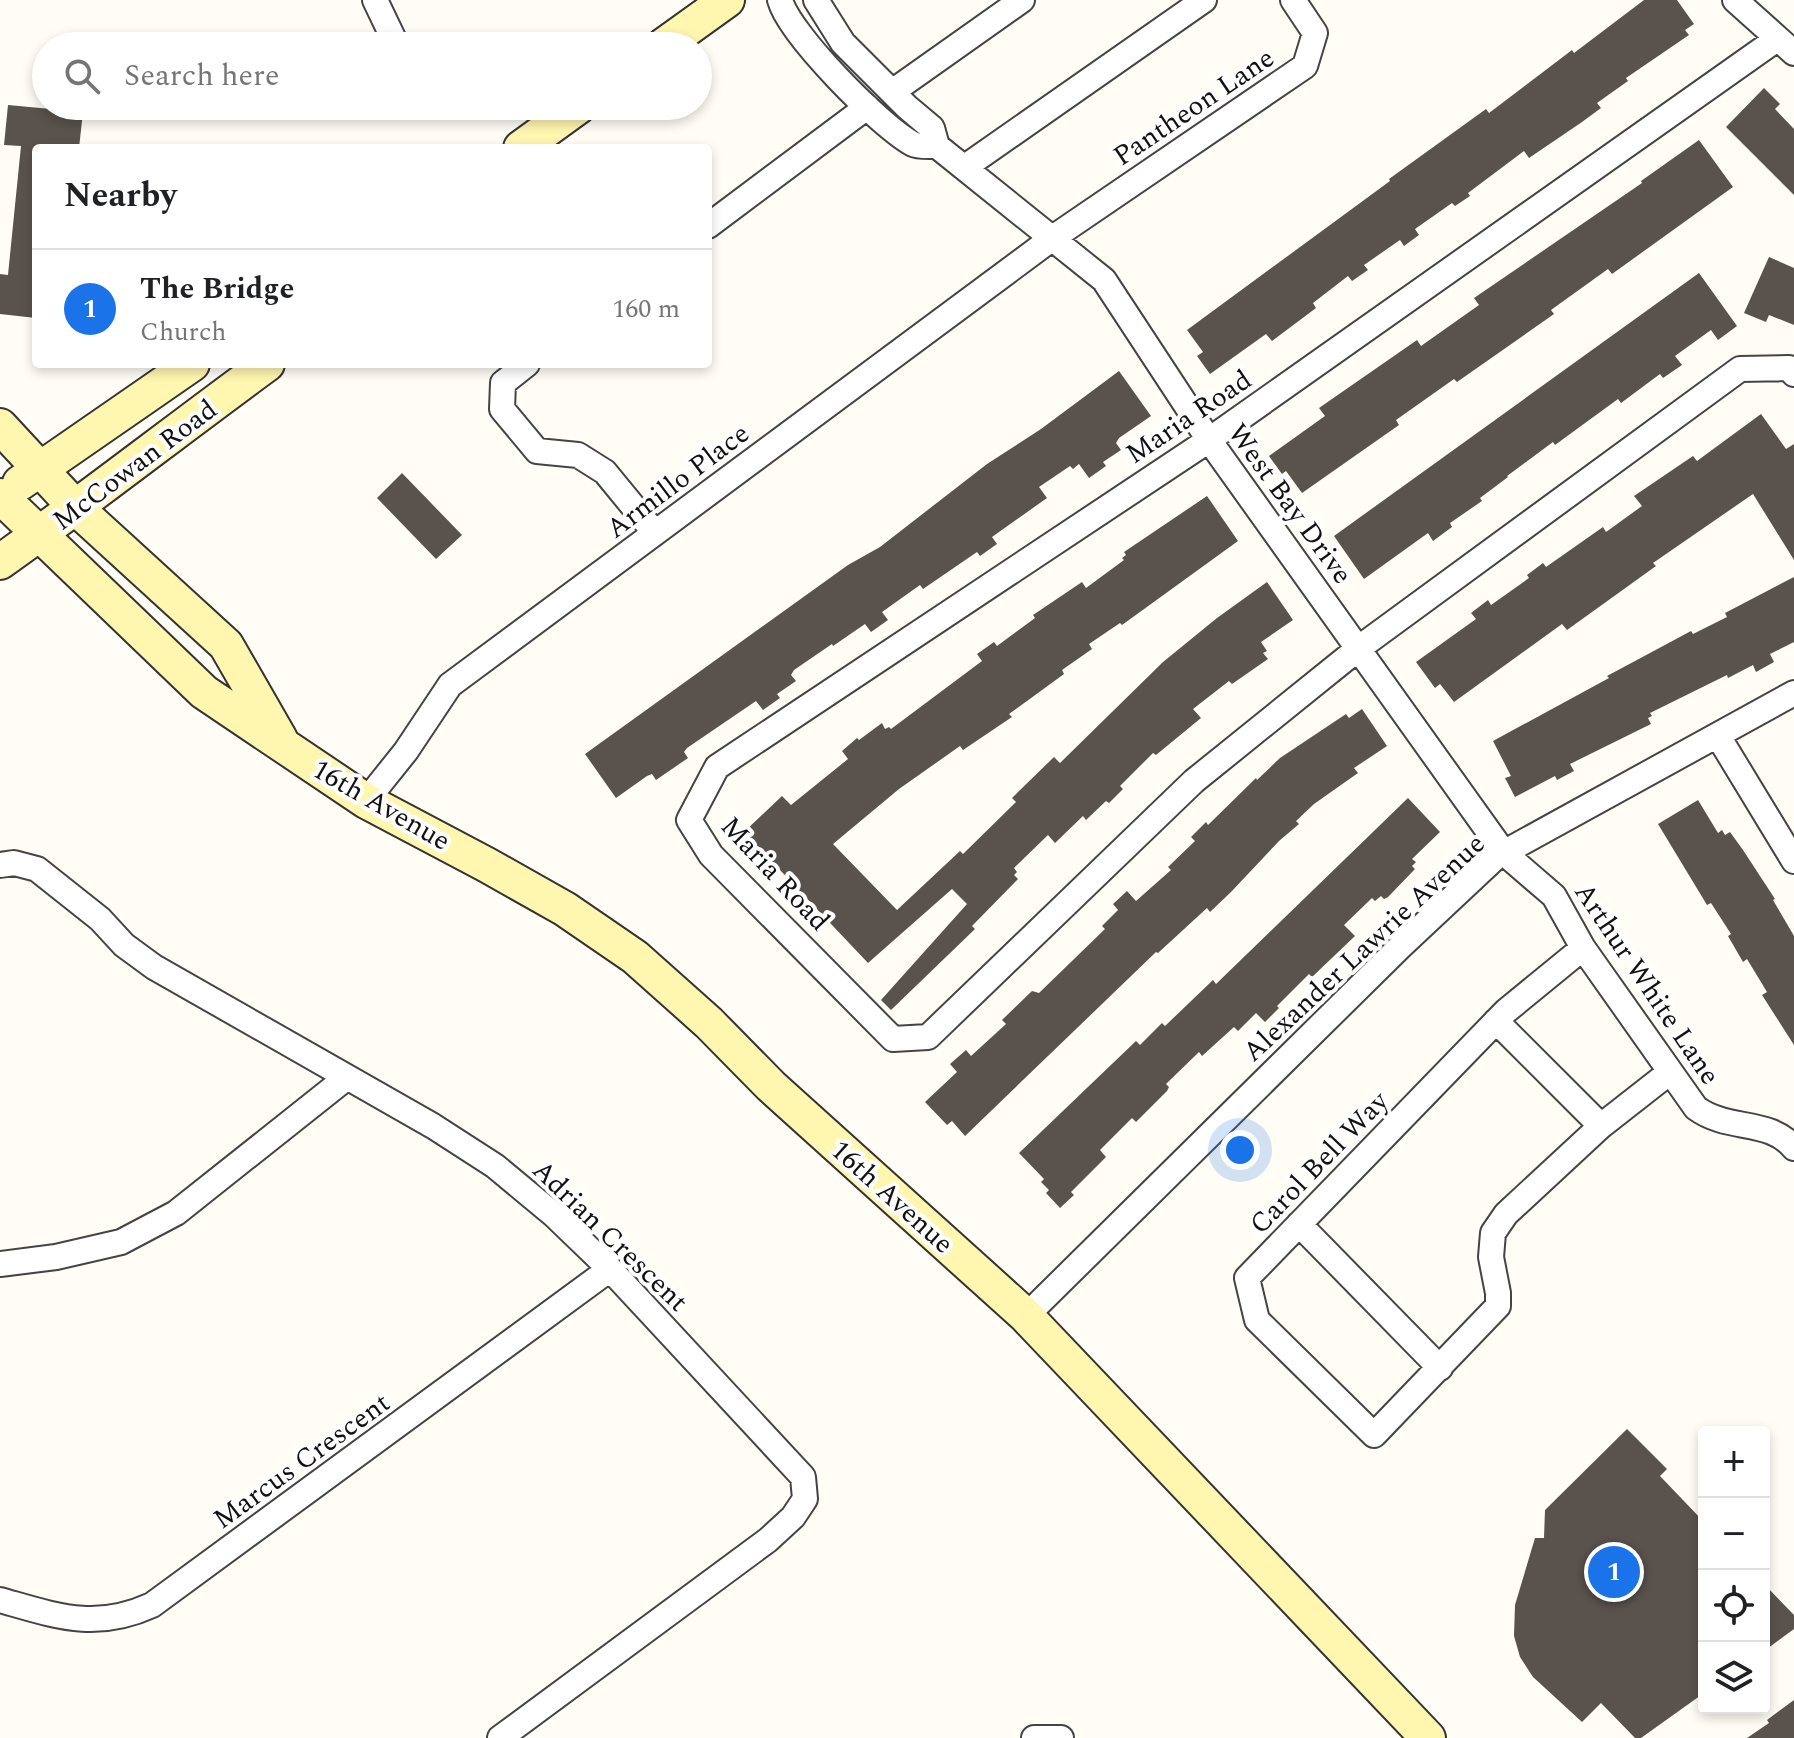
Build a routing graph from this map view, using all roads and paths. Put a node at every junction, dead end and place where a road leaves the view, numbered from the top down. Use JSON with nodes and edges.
{"nodes":[{"id":1,"x":375,"y":0,"type":"edge"},
{"id":2,"x":727,"y":0,"type":"edge"},
{"id":3,"x":780,"y":0,"type":"edge"},
{"id":4,"x":816,"y":0,"type":"edge"},
{"id":5,"x":1022,"y":0,"type":"edge"},
{"id":6,"x":1204,"y":0,"type":"edge"},
{"id":7,"x":1293,"y":0,"type":"edge"},
{"id":8,"x":1735,"y":0,"type":"edge"},
{"id":9,"x":390,"y":32,"type":"edge"},
{"id":10,"x":682,"y":32,"type":"edge"},
{"id":11,"x":1786,"y":46,"type":"edge"},
{"id":12,"x":892,"y":92,"type":"junction"},
{"id":13,"x":867,"y":107,"type":"junction"},
{"id":14,"x":560,"y":120,"type":"edge"},
{"id":15,"x":527,"y":144,"type":"edge"},
{"id":16,"x":937,"y":146,"type":"junction"},
{"id":17,"x":965,"y":167,"type":"junction"},
{"id":18,"x":712,"y":223,"type":"edge"},
{"id":19,"x":1054,"y":237,"type":"junction"},
{"id":20,"x":186,"y":368,"type":"edge"},
{"id":21,"x":262,"y":368,"type":"edge"},
{"id":22,"x":522,"y":368,"type":"edge"},
{"id":23,"x":1794,"y":374,"type":"edge"},
{"id":24,"x":0,"y":426,"type":"edge"},
{"id":25,"x":1209,"y":440,"type":"junction"},
{"id":26,"x":38,"y":469,"type":"junction"},
{"id":27,"x":0,"y":496,"type":"edge"},
{"id":28,"x":76,"y":508,"type":"junction"},
{"id":29,"x":655,"y":533,"type":"junction"},
{"id":30,"x":39,"y":535,"type":"junction"},
{"id":31,"x":0,"y":562,"type":"edge"},
{"id":32,"x":1359,"y":648,"type":"junction"},
{"id":33,"x":1794,"y":693,"type":"edge"},
{"id":34,"x":1718,"y":736,"type":"junction"},
{"id":35,"x":284,"y":746,"type":"junction"},
{"id":36,"x":366,"y":801,"type":"junction"},
{"id":37,"x":1504,"y":853,"type":"junction"},
{"id":38,"x":1794,"y":861,"type":"edge"},
{"id":39,"x":0,"y":865,"type":"edge"},
{"id":40,"x":1583,"y":948,"type":"junction"},
{"id":41,"x":1496,"y":1021,"type":"junction"},
{"id":42,"x":1670,"y":1072,"type":"junction"},
{"id":43,"x":346,"y":1078,"type":"junction"},
{"id":44,"x":1601,"y":1126,"type":"junction"},
{"id":45,"x":1794,"y":1148,"type":"edge"},
{"id":46,"x":1299,"y":1224,"type":"junction"},
{"id":47,"x":0,"y":1264,"type":"edge"},
{"id":48,"x":610,"y":1269,"type":"junction"},
{"id":49,"x":1026,"y":1316,"type":"junction"},
{"id":50,"x":1440,"y":1368,"type":"junction"},
{"id":51,"x":0,"y":1600,"type":"edge"},
{"id":52,"x":500,"y":1738,"type":"edge"},
{"id":53,"x":1034,"y":1738,"type":"edge"},
{"id":54,"x":1061,"y":1738,"type":"edge"},
{"id":55,"x":1428,"y":1738,"type":"edge"}],
"edges":[{"from":1,"to":9,"type":"street"},
{"from":2,"to":10,"type":"main road"},
{"from":3,"to":13,"type":"street","name":"West Bay Drive"},
{"from":4,"to":12,"type":"street","name":"West Bay Drive"},
{"from":5,"to":12,"type":"street"},
{"from":6,"to":17,"type":"street"},
{"from":7,"to":19,"type":"street","name":"Pantheon Lane"},
{"from":8,"to":11,"type":"street"},
{"from":11,"to":25,"type":"street","name":"Maria Road"},
{"from":12,"to":16,"type":"street","name":"West Bay Drive"},
{"from":13,"to":16,"type":"street","name":"West Bay Drive"},
{"from":13,"to":18,"type":"street"},
{"from":14,"to":15,"type":"main road"},
{"from":16,"to":17,"type":"street","name":"West Bay Drive"},
{"from":17,"to":19,"type":"street","name":"West Bay Drive"},
{"from":19,"to":25,"type":"street","name":"West Bay Drive"},
{"from":19,"to":29,"type":"street","name":"Armillo Place"},
{"from":20,"to":26,"type":"main road","name":"McCowan Road"},
{"from":21,"to":28,"type":"main road","name":"McCowan Road"},
{"from":22,"to":29,"type":"street"},
{"from":23,"to":32,"type":"street","name":"Maria Road"},
{"from":24,"to":26,"type":"main road","name":"16th Avenue"},
{"from":25,"to":32,"type":"street","name":"West Bay Drive"},
{"from":25,"to":32,"type":"street","name":"Maria Road"},
{"from":26,"to":27,"type":"main road","name":"McCowan Road"},
{"from":26,"to":28,"type":"main road","name":"16th Avenue"},
{"from":27,"to":30,"type":"main road","name":"16th Avenue"},
{"from":28,"to":30,"type":"main road","name":"McCowan Road"},
{"from":28,"to":35,"type":"main road","name":"16th Avenue"},
{"from":29,"to":36,"type":"street","name":"Armillo Place"},
{"from":30,"to":31,"type":"main road","name":"McCowan Road"},
{"from":30,"to":35,"type":"main road","name":"16th Avenue"},
{"from":32,"to":37,"type":"street","name":"West Bay Drive"},
{"from":33,"to":34,"type":"street","name":"Alexander Lawrie Avenue"},
{"from":34,"to":37,"type":"street","name":"Alexander Lawrie Avenue"},
{"from":34,"to":38,"type":"street"},
{"from":35,"to":36,"type":"main road","name":"16th Avenue"},
{"from":36,"to":49,"type":"main road","name":"16th Avenue"},
{"from":37,"to":40,"type":"street","name":"Arthur White Lane"},
{"from":37,"to":49,"type":"street","name":"Alexander Lawrie Avenue"},
{"from":39,"to":43,"type":"street","name":"Adrian Crescent"},
{"from":40,"to":41,"type":"street","name":"Carol Bell Way"},
{"from":40,"to":42,"type":"street","name":"Arthur White Lane"},
{"from":41,"to":44,"type":"street"},
{"from":41,"to":46,"type":"street","name":"Carol Bell Way"},
{"from":42,"to":44,"type":"street"},
{"from":42,"to":45,"type":"street","name":"Arthur White Lane"},
{"from":43,"to":47,"type":"street"},
{"from":43,"to":48,"type":"street","name":"Adrian Crescent"},
{"from":44,"to":50,"type":"street"},
{"from":46,"to":50,"type":"street"},
{"from":46,"to":50,"type":"street","name":"Carol Bell Way"},
{"from":48,"to":51,"type":"street","name":"Marcus Crescent"},
{"from":48,"to":52,"type":"street","name":"Adrian Crescent"},
{"from":49,"to":55,"type":"main road","name":"16th Avenue"},
{"from":53,"to":54,"type":"street"}]}
